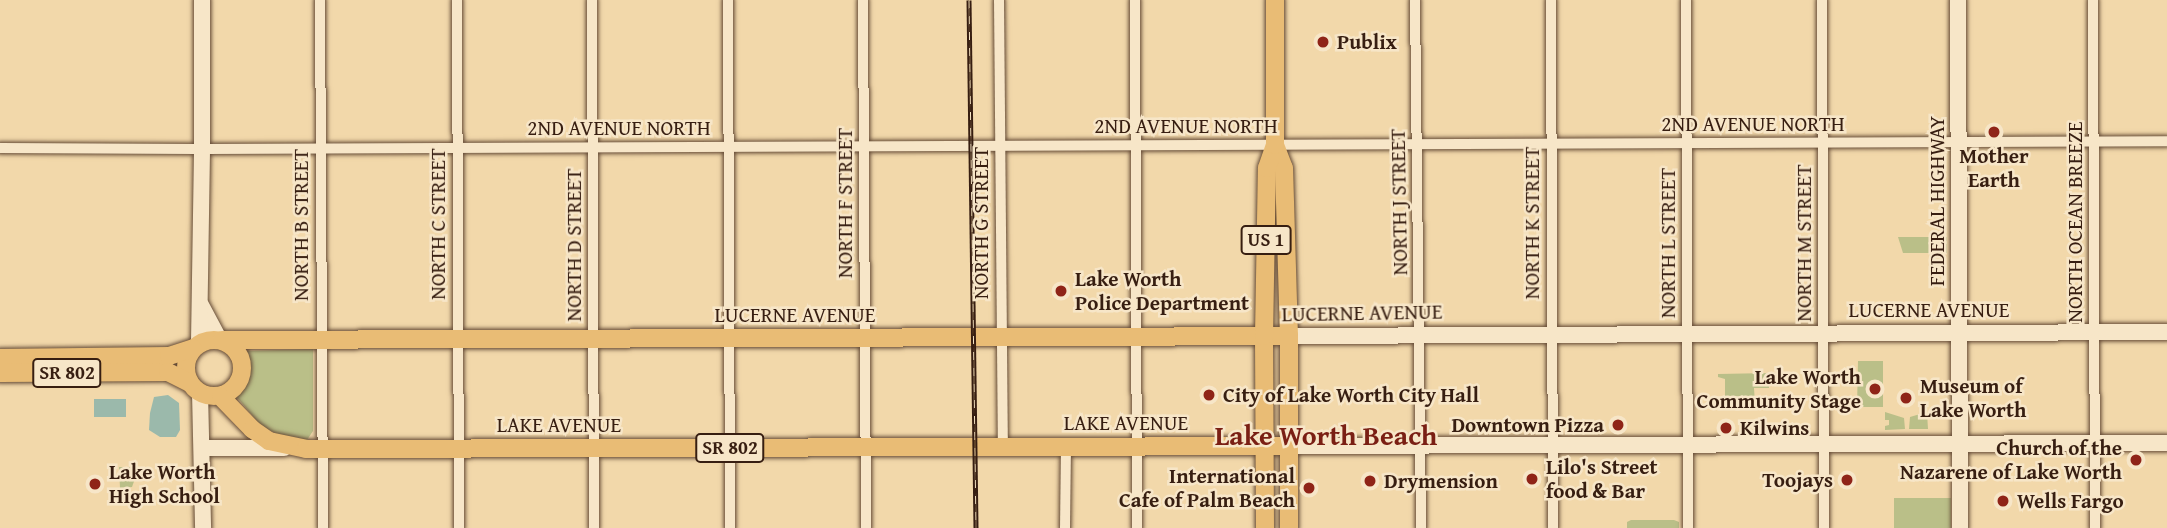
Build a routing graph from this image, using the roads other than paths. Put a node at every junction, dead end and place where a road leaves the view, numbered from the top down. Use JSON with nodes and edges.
{"nodes":[{"id":1,"x":202,"y":0,"type":"edge"},
{"id":2,"x":320,"y":0,"type":"edge"},
{"id":3,"x":457,"y":0,"type":"edge"},
{"id":4,"x":592,"y":0,"type":"edge"},
{"id":5,"x":728,"y":0,"type":"edge"},
{"id":6,"x":863,"y":0,"type":"edge"},
{"id":7,"x":999,"y":0,"type":"edge"},
{"id":8,"x":1135,"y":0,"type":"edge"},
{"id":9,"x":1275,"y":0,"type":"edge"},
{"id":10,"x":1415,"y":0,"type":"edge"},
{"id":11,"x":1550,"y":0,"type":"edge"},
{"id":12,"x":1686,"y":0,"type":"edge"},
{"id":13,"x":1822,"y":0,"type":"edge"},
{"id":14,"x":1958,"y":0,"type":"edge"},
{"id":15,"x":2093,"y":0,"type":"edge"},
{"id":16,"x":2094,"y":141,"type":"junction"},
{"id":17,"x":2167,"y":141,"type":"edge"},
{"id":18,"x":1958,"y":142,"type":"junction"},
{"id":19,"x":1687,"y":143,"type":"junction"},
{"id":20,"x":1822,"y":143,"type":"junction"},
{"id":21,"x":1418,"y":144,"type":"junction"},
{"id":22,"x":1551,"y":144,"type":"junction"},
{"id":23,"x":1000,"y":145,"type":"junction"},
{"id":24,"x":1136,"y":145,"type":"junction"},
{"id":25,"x":1275,"y":145,"type":"junction"},
{"id":26,"x":864,"y":146,"type":"junction"},
{"id":27,"x":593,"y":147,"type":"junction"},
{"id":28,"x":729,"y":147,"type":"junction"},
{"id":29,"x":0,"y":148,"type":"edge"},
{"id":30,"x":321,"y":148,"type":"junction"},
{"id":31,"x":457,"y":148,"type":"junction"},
{"id":32,"x":202,"y":149,"type":"junction"},
{"id":33,"x":201,"y":305,"type":"junction"},
{"id":34,"x":2095,"y":332,"type":"junction"},
{"id":35,"x":2167,"y":332,"type":"edge"},
{"id":36,"x":1823,"y":333,"type":"junction"},
{"id":37,"x":1420,"y":334,"type":"junction"},
{"id":38,"x":1552,"y":334,"type":"junction"},
{"id":39,"x":1688,"y":334,"type":"junction"},
{"id":40,"x":1959,"y":334,"type":"junction"},
{"id":41,"x":1136,"y":336,"type":"junction"},
{"id":42,"x":1264,"y":336,"type":"junction"},
{"id":43,"x":1289,"y":336,"type":"junction"},
{"id":44,"x":729,"y":337,"type":"junction"},
{"id":45,"x":865,"y":337,"type":"junction"},
{"id":46,"x":1001,"y":337,"type":"junction"},
{"id":47,"x":594,"y":338,"type":"junction"},
{"id":48,"x":321,"y":339,"type":"junction"},
{"id":49,"x":458,"y":339,"type":"junction"},
{"id":50,"x":220,"y":340,"type":"junction"},
{"id":51,"x":196,"y":345,"type":"junction"},
{"id":52,"x":0,"y":358,"type":"edge"},
{"id":53,"x":0,"y":373,"type":"edge"},
{"id":54,"x":207,"y":392,"type":"junction"},
{"id":55,"x":202,"y":441,"type":"junction"},
{"id":56,"x":1824,"y":443,"type":"junction"},
{"id":57,"x":1959,"y":443,"type":"junction"},
{"id":58,"x":2095,"y":443,"type":"junction"},
{"id":59,"x":2167,"y":443,"type":"edge"},
{"id":60,"x":1688,"y":444,"type":"junction"},
{"id":61,"x":1552,"y":445,"type":"junction"},
{"id":62,"x":1003,"y":446,"type":"junction"},
{"id":63,"x":1066,"y":446,"type":"junction"},
{"id":64,"x":1137,"y":446,"type":"junction"},
{"id":65,"x":1265,"y":446,"type":"junction"},
{"id":66,"x":1289,"y":446,"type":"junction"},
{"id":67,"x":1421,"y":446,"type":"junction"},
{"id":68,"x":594,"y":447,"type":"junction"},
{"id":69,"x":865,"y":447,"type":"junction"},
{"id":70,"x":730,"y":448,"type":"junction"},
{"id":71,"x":294,"y":449,"type":"junction"},
{"id":72,"x":323,"y":449,"type":"junction"},
{"id":73,"x":458,"y":449,"type":"junction"},
{"id":74,"x":203,"y":528,"type":"edge"},
{"id":75,"x":323,"y":528,"type":"edge"},
{"id":76,"x":459,"y":528,"type":"edge"},
{"id":77,"x":594,"y":528,"type":"edge"},
{"id":78,"x":730,"y":528,"type":"edge"},
{"id":79,"x":866,"y":528,"type":"edge"},
{"id":80,"x":1065,"y":528,"type":"edge"},
{"id":81,"x":1137,"y":528,"type":"edge"},
{"id":82,"x":1265,"y":528,"type":"edge"},
{"id":83,"x":1289,"y":528,"type":"edge"},
{"id":84,"x":1421,"y":528,"type":"edge"},
{"id":85,"x":1553,"y":528,"type":"edge"},
{"id":86,"x":1688,"y":528,"type":"edge"},
{"id":87,"x":1824,"y":528,"type":"edge"},
{"id":88,"x":1960,"y":528,"type":"edge"},
{"id":89,"x":2095,"y":528,"type":"edge"}],
"edges":[{"from":1,"to":32,"type":"main road"},
{"from":2,"to":30,"type":"street","name":"NORTH B STREET"},
{"from":3,"to":31,"type":"street","name":"NORTH C STREET"},
{"from":4,"to":27,"type":"street","name":"NORTH D STREET"},
{"from":5,"to":28,"type":"street"},
{"from":6,"to":26,"type":"street","name":"NORTH F STREET"},
{"from":7,"to":23,"type":"street","name":"NORTH G STREET"},
{"from":8,"to":24,"type":"street"},
{"from":9,"to":25,"type":"main road","number":"US 1"},
{"from":10,"to":21,"type":"street","name":"NORTH J STREET"},
{"from":11,"to":22,"type":"street","name":"NORTH K STREET"},
{"from":12,"to":19,"type":"street","name":"NORTH L STREET"},
{"from":13,"to":20,"type":"street","name":"NORTH M STREET"},
{"from":14,"to":18,"type":"main road","name":"FEDERAL HIGHWAY"},
{"from":15,"to":16,"type":"street","name":"NORTH OCEAN BREEZE"},
{"from":16,"to":17,"type":"street","name":"2ND AVENUE NORTH"},
{"from":16,"to":18,"type":"street","name":"2ND AVENUE NORTH"},
{"from":16,"to":34,"type":"street","name":"NORTH OCEAN BREEZE"},
{"from":18,"to":20,"type":"street","name":"2ND AVENUE NORTH"},
{"from":18,"to":40,"type":"main road","name":"FEDERAL HIGHWAY"},
{"from":19,"to":20,"type":"street","name":"2ND AVENUE NORTH"},
{"from":19,"to":22,"type":"street","name":"2ND AVENUE NORTH"},
{"from":19,"to":39,"type":"street","name":"NORTH L STREET"},
{"from":20,"to":36,"type":"street","name":"NORTH M STREET"},
{"from":21,"to":22,"type":"street","name":"2ND AVENUE NORTH"},
{"from":21,"to":25,"type":"street","name":"2ND AVENUE NORTH"},
{"from":21,"to":37,"type":"street","name":"NORTH J STREET"},
{"from":22,"to":38,"type":"street","name":"NORTH K STREET"},
{"from":23,"to":24,"type":"street","name":"2ND AVENUE NORTH"},
{"from":23,"to":26,"type":"street","name":"2ND AVENUE NORTH"},
{"from":23,"to":46,"type":"street","name":"NORTH G STREET"},
{"from":24,"to":25,"type":"street","name":"2ND AVENUE NORTH"},
{"from":24,"to":41,"type":"street"},
{"from":25,"to":42,"type":"main road","number":"US 1"},
{"from":25,"to":43,"type":"main road","number":"US 1"},
{"from":26,"to":28,"type":"street","name":"2ND AVENUE NORTH"},
{"from":26,"to":45,"type":"street","name":"NORTH F STREET"},
{"from":27,"to":28,"type":"street","name":"2ND AVENUE NORTH"},
{"from":27,"to":31,"type":"street","name":"2ND AVENUE NORTH"},
{"from":27,"to":47,"type":"street","name":"NORTH D STREET"},
{"from":28,"to":44,"type":"street"},
{"from":29,"to":32,"type":"street","name":"2ND AVENUE NORTH"},
{"from":30,"to":31,"type":"street","name":"2ND AVENUE NORTH"},
{"from":30,"to":32,"type":"street","name":"2ND AVENUE NORTH"},
{"from":30,"to":48,"type":"street","name":"NORTH B STREET"},
{"from":31,"to":49,"type":"street","name":"NORTH C STREET"},
{"from":32,"to":33,"type":"main road"},
{"from":33,"to":50,"type":"main road"},
{"from":33,"to":51,"type":"main road"},
{"from":34,"to":35,"type":"main road","name":"LUCERNE AVENUE","number":"SR 802"},
{"from":34,"to":40,"type":"main road","name":"LUCERNE AVENUE","number":"SR 802"},
{"from":34,"to":58,"type":"street","name":"NORTH OCEAN BREEZE"},
{"from":36,"to":39,"type":"main road","name":"LUCERNE AVENUE","number":"SR 802"},
{"from":36,"to":40,"type":"main road","name":"LUCERNE AVENUE","number":"SR 802"},
{"from":36,"to":56,"type":"street","name":"NORTH M STREET"},
{"from":37,"to":38,"type":"main road","name":"LUCERNE AVENUE","number":"SR 802"},
{"from":37,"to":43,"type":"main road","name":"LUCERNE AVENUE","number":"SR 802"},
{"from":37,"to":67,"type":"street","name":"NORTH J STREET"},
{"from":38,"to":39,"type":"main road","name":"LUCERNE AVENUE","number":"SR 802"},
{"from":38,"to":61,"type":"street","name":"NORTH K STREET"},
{"from":39,"to":60,"type":"street","name":"NORTH L STREET"},
{"from":40,"to":57,"type":"main road","name":"FEDERAL HIGHWAY"},
{"from":41,"to":42,"type":"main road","name":"LUCERNE AVENUE","number":"SR 802"},
{"from":41,"to":46,"type":"main road","name":"LUCERNE AVENUE","number":"SR 802"},
{"from":41,"to":64,"type":"street"},
{"from":42,"to":43,"type":"main road","name":"LUCERNE AVENUE","number":"SR 802"},
{"from":42,"to":65,"type":"main road","number":"US 1"},
{"from":43,"to":66,"type":"main road","number":"US 1"},
{"from":44,"to":45,"type":"main road","name":"LUCERNE AVENUE","number":"SR 802"},
{"from":44,"to":47,"type":"main road","name":"LUCERNE AVENUE","number":"SR 802"},
{"from":44,"to":70,"type":"street"},
{"from":45,"to":46,"type":"main road","name":"LUCERNE AVENUE","number":"SR 802"},
{"from":45,"to":69,"type":"street","name":"NORTH F STREET"},
{"from":46,"to":62,"type":"street","name":"NORTH G STREET"},
{"from":47,"to":49,"type":"main road","name":"LUCERNE AVENUE","number":"SR 802"},
{"from":47,"to":68,"type":"street","name":"NORTH D STREET"},
{"from":48,"to":49,"type":"main road","name":"LUCERNE AVENUE","number":"SR 802"},
{"from":48,"to":50,"type":"main road","name":"LUCERNE AVENUE","number":"SR 802"},
{"from":48,"to":72,"type":"street","name":"NORTH B STREET"},
{"from":49,"to":73,"type":"street","name":"NORTH C STREET"},
{"from":50,"to":51,"type":"main road","number":"SR 802"},
{"from":50,"to":54,"type":"main road"},
{"from":51,"to":52,"type":"main road","number":"SR 802"},
{"from":51,"to":54,"type":"main road"},
{"from":53,"to":54,"type":"main road","number":"SR 802"},
{"from":54,"to":55,"type":"main road"},
{"from":54,"to":71,"type":"main road","name":"LAKE AVENUE","number":"SR 802"},
{"from":55,"to":71,"type":"main road","name":"LAKE AVENUE"},
{"from":55,"to":74,"type":"main road"},
{"from":56,"to":57,"type":"main road","name":"LAKE AVENUE","number":"SR 802"},
{"from":56,"to":60,"type":"main road","name":"LAKE AVENUE","number":"SR 802"},
{"from":56,"to":87,"type":"street","name":"NORTH M STREET"},
{"from":57,"to":58,"type":"main road","name":"LAKE AVENUE","number":"SR 802"},
{"from":57,"to":88,"type":"main road","name":"FEDERAL HIGHWAY"},
{"from":58,"to":59,"type":"main road","name":"LAKE AVENUE","number":"SR 802"},
{"from":58,"to":89,"type":"street","name":"NORTH OCEAN BREEZE"},
{"from":60,"to":61,"type":"main road","name":"LAKE AVENUE","number":"SR 802"},
{"from":60,"to":86,"type":"street","name":"NORTH L STREET"},
{"from":61,"to":67,"type":"main road","name":"LAKE AVENUE","number":"SR 802"},
{"from":61,"to":85,"type":"street","name":"NORTH K STREET"},
{"from":62,"to":63,"type":"main road","name":"LAKE AVENUE","number":"SR 802"},
{"from":62,"to":69,"type":"main road","name":"LAKE AVENUE","number":"SR 802"},
{"from":63,"to":64,"type":"main road","name":"LAKE AVENUE","number":"SR 802"},
{"from":63,"to":80,"type":"street"},
{"from":64,"to":65,"type":"main road","name":"LAKE AVENUE","number":"SR 802"},
{"from":64,"to":81,"type":"street"},
{"from":65,"to":66,"type":"main road","name":"LAKE AVENUE","number":"SR 802"},
{"from":65,"to":82,"type":"main road","number":"US 1"},
{"from":66,"to":67,"type":"main road","name":"LAKE AVENUE","number":"SR 802"},
{"from":66,"to":83,"type":"main road","number":"US 1"},
{"from":67,"to":84,"type":"street","name":"NORTH J STREET"},
{"from":68,"to":70,"type":"main road","name":"LAKE AVENUE","number":"SR 802"},
{"from":68,"to":73,"type":"main road","name":"LAKE AVENUE","number":"SR 802"},
{"from":68,"to":77,"type":"street","name":"NORTH D STREET"},
{"from":69,"to":70,"type":"main road","name":"LAKE AVENUE","number":"SR 802"},
{"from":69,"to":79,"type":"street","name":"NORTH F STREET"},
{"from":70,"to":78,"type":"street"},
{"from":71,"to":72,"type":"main road","name":"LAKE AVENUE","number":"SR 802"},
{"from":72,"to":73,"type":"main road","name":"LAKE AVENUE","number":"SR 802"},
{"from":72,"to":75,"type":"street","name":"NORTH B STREET"},
{"from":73,"to":76,"type":"street","name":"NORTH C STREET"}]}
